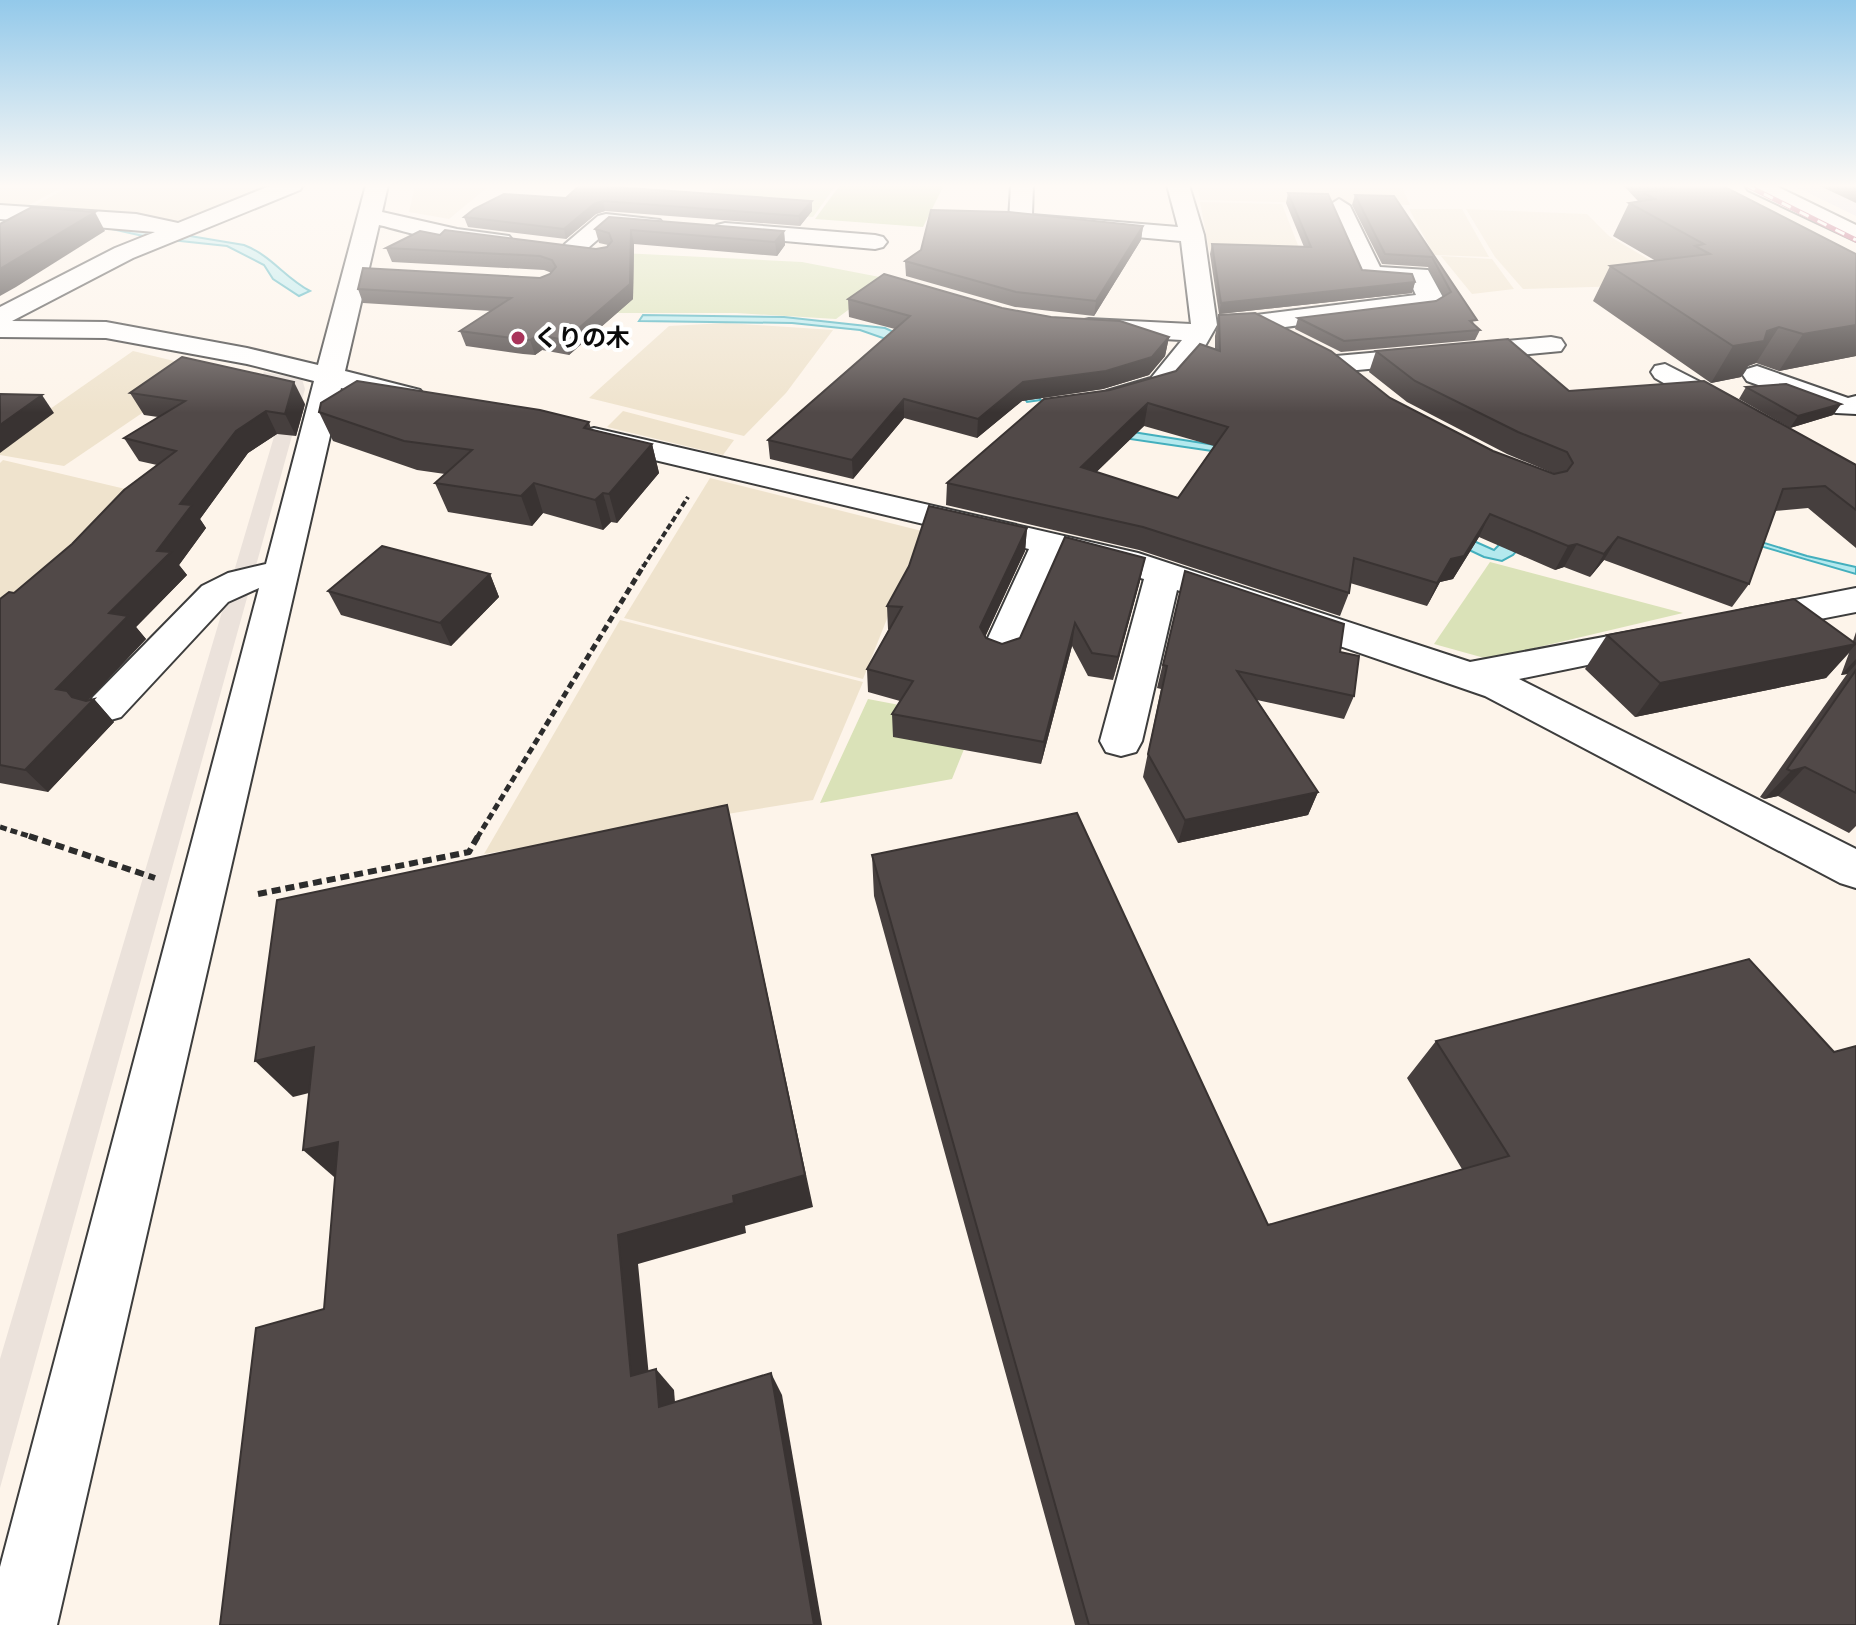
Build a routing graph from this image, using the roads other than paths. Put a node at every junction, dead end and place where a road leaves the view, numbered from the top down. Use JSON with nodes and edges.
{"nodes":[{"id":1,"x":109,"y":261,"type":"edge"},
{"id":2,"x":371,"y":261,"type":"edge"},
{"id":3,"x":1194,"y":261,"type":"edge"},
{"id":4,"x":1365,"y":261,"type":"edge"},
{"id":5,"x":0,"y":317,"type":"edge"},
{"id":6,"x":1256,"y":323,"type":"junction"},
{"id":7,"x":1065,"y":325,"type":"edge"},
{"id":8,"x":0,"y":329,"type":"edge"},
{"id":9,"x":1201,"y":329,"type":"junction"},
{"id":10,"x":1551,"y":345,"type":"dead end"},
{"id":11,"x":1336,"y":364,"type":"junction"},
{"id":12,"x":1665,"y":372,"type":"dead end"},
{"id":13,"x":1757,"y":375,"type":"edge"},
{"id":14,"x":331,"y":378,"type":"junction"},
{"id":15,"x":1371,"y":392,"type":"edge"},
{"id":16,"x":438,"y":402,"type":"edge"},
{"id":17,"x":1092,"y":402,"type":"edge"},
{"id":18,"x":1856,"y":405,"type":"edge"},
{"id":19,"x":1761,"y":427,"type":"edge"},
{"id":20,"x":559,"y":429,"type":"edge"},
{"id":21,"x":1049,"y":543,"type":"junction"},
{"id":22,"x":283,"y":571,"type":"junction"},
{"id":23,"x":1163,"y":574,"type":"junction"},
{"id":24,"x":1856,"y":600,"type":"edge"},
{"id":25,"x":1001,"y":651,"type":"edge"},
{"id":26,"x":1469,"y":676,"type":"junction"},
{"id":27,"x":107,"y":707,"type":"dead end"},
{"id":28,"x":1121,"y":741,"type":"dead end"},
{"id":29,"x":1856,"y":870,"type":"edge"},
{"id":30,"x":21,"y":1625,"type":"edge"}],
"edges":[{"from":1,"to":5,"type":"street"},
{"from":2,"to":14,"type":"street"},
{"from":3,"to":9,"type":"street"},
{"from":4,"to":6,"type":"street"},
{"from":6,"to":9,"type":"street"},
{"from":6,"to":11,"type":"street"},
{"from":7,"to":9,"type":"street"},
{"from":8,"to":14,"type":"street"},
{"from":9,"to":17,"type":"street"},
{"from":10,"to":11,"type":"street"},
{"from":11,"to":15,"type":"street"},
{"from":12,"to":19,"type":"street"},
{"from":13,"to":18,"type":"street"},
{"from":14,"to":16,"type":"street"},
{"from":14,"to":22,"type":"street"},
{"from":20,"to":21,"type":"street"},
{"from":21,"to":23,"type":"street"},
{"from":21,"to":25,"type":"street"},
{"from":22,"to":27,"type":"street"},
{"from":22,"to":30,"type":"street"},
{"from":23,"to":26,"type":"street"},
{"from":23,"to":28,"type":"street"},
{"from":24,"to":26,"type":"street"},
{"from":26,"to":29,"type":"street"}]}
